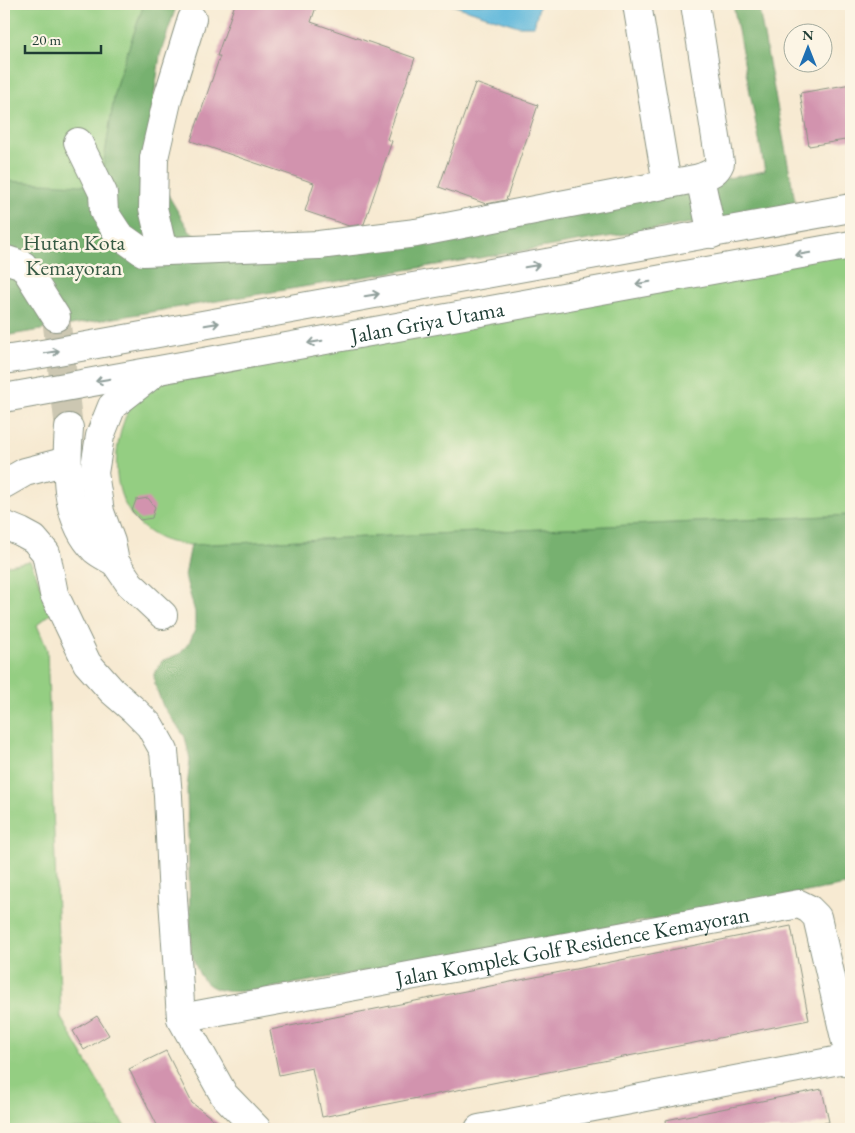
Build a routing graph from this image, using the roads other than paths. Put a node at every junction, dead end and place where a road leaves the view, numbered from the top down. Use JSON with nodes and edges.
{"nodes":[{"id":1,"x":637,"y":4,"type":"edge"},
{"id":2,"x":695,"y":4,"type":"edge"},
{"id":3,"x":192,"y":19,"type":"dead end"},
{"id":4,"x":78,"y":142,"type":"dead end"},
{"id":5,"x":700,"y":178,"type":"junction"},
{"id":6,"x":667,"y":184,"type":"junction"},
{"id":7,"x":851,"y":208,"type":"edge"},
{"id":8,"x":712,"y":234,"type":"junction"},
{"id":9,"x":851,"y":245,"type":"edge"},
{"id":10,"x":162,"y":251,"type":"junction"},
{"id":11,"x":4,"y":259,"type":"edge"},
{"id":12,"x":56,"y":317,"type":"tunnel mouth"},
{"id":13,"x":4,"y":360,"type":"edge"},
{"id":14,"x":158,"y":371,"type":"junction"},
{"id":15,"x":4,"y":398,"type":"edge"},
{"id":16,"x":69,"y":428,"type":"tunnel mouth"},
{"id":17,"x":67,"y":461,"type":"junction"},
{"id":18,"x":4,"y":484,"type":"edge"},
{"id":19,"x":4,"y":525,"type":"edge"},
{"id":20,"x":115,"y":562,"type":"junction"},
{"id":21,"x":162,"y":615,"type":"dead end"},
{"id":22,"x":181,"y":1018,"type":"junction"},
{"id":23,"x":851,"y":1061,"type":"edge"},
{"id":24,"x":257,"y":1129,"type":"edge"},
{"id":25,"x":479,"y":1129,"type":"edge"}],
"edges":[{"from":1,"to":6,"type":"street"},
{"from":2,"to":5,"type":"street"},
{"from":3,"to":10,"type":"street"},
{"from":4,"to":10,"type":"street"},
{"from":5,"to":6,"type":"street"},
{"from":5,"to":8,"type":"street"},
{"from":6,"to":10,"type":"street"},
{"from":7,"to":8,"type":"street","name":"Jalan Griya Utama"},
{"from":13,"to":8,"type":"street","name":"Jalan Griya Utama","one_way":true},
{"from":9,"to":14,"type":"street","name":"Jalan Griya Utama","one_way":true},
{"from":11,"to":12,"type":"street"},
{"from":14,"to":15,"type":"street","name":"Jalan Griya Utama","one_way":true},
{"from":14,"to":20,"type":"street"},
{"from":16,"to":17,"type":"street"},
{"from":17,"to":18,"type":"street"},
{"from":17,"to":20,"type":"street"},
{"from":19,"to":22,"type":"street"},
{"from":20,"to":21,"type":"street"},
{"from":22,"to":23,"type":"street","name":"Jalan Komplek Golf Residence Kemayoran"},
{"from":22,"to":24,"type":"street"},
{"from":23,"to":25,"type":"street","name":"Jalan Komplek Golf Residence Kemayoran"}]}
